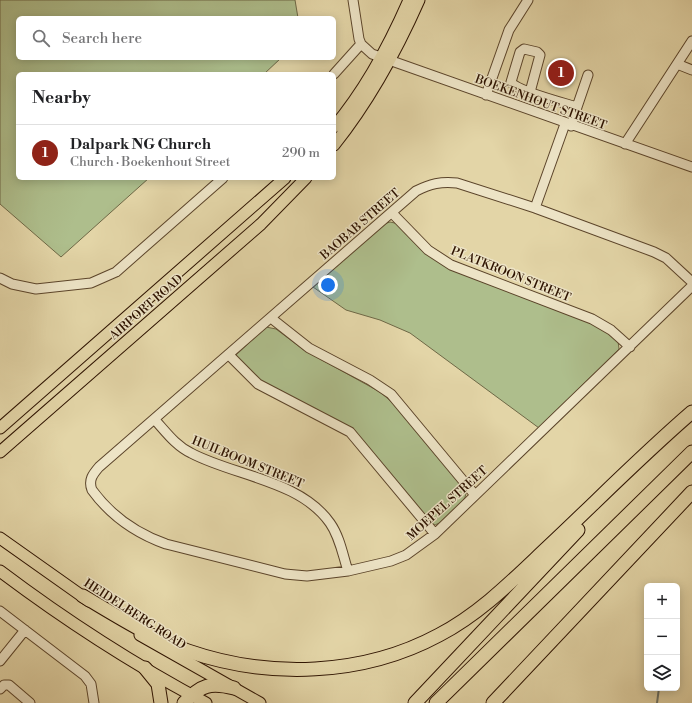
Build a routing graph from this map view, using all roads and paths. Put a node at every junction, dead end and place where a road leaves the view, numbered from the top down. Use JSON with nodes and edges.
{"nodes":[{"id":1,"x":353,"y":0,"type":"edge"},
{"id":2,"x":408,"y":0,"type":"edge"},
{"id":3,"x":419,"y":0,"type":"edge"},
{"id":4,"x":528,"y":0,"type":"edge"},
{"id":5,"x":692,"y":41,"type":"edge"},
{"id":6,"x":361,"y":44,"type":"junction"},
{"id":7,"x":386,"y":60,"type":"junction"},
{"id":8,"x":677,"y":64,"type":"junction"},
{"id":9,"x":692,"y":70,"type":"edge"},
{"id":10,"x":336,"y":72,"type":"edge"},
{"id":11,"x":588,"y":75,"type":"dead end"},
{"id":12,"x":530,"y":92,"type":"junction"},
{"id":13,"x":486,"y":95,"type":"junction"},
{"id":14,"x":577,"y":107,"type":"junction"},
{"id":15,"x":336,"y":124,"type":"edge"},
{"id":16,"x":568,"y":125,"type":"junction"},
{"id":17,"x":336,"y":142,"type":"edge"},
{"id":18,"x":625,"y":144,"type":"junction"},
{"id":19,"x":692,"y":168,"type":"edge"},
{"id":20,"x":221,"y":180,"type":"edge"},
{"id":21,"x":283,"y":180,"type":"edge"},
{"id":22,"x":304,"y":180,"type":"edge"},
{"id":23,"x":535,"y":208,"type":"junction"},
{"id":24,"x":392,"y":213,"type":"junction"},
{"id":25,"x":0,"y":278,"type":"edge"},
{"id":26,"x":692,"y":282,"type":"edge"},
{"id":27,"x":692,"y":286,"type":"edge"},
{"id":28,"x":272,"y":318,"type":"junction"},
{"id":29,"x":630,"y":347,"type":"junction"},
{"id":30,"x":229,"y":355,"type":"junction"},
{"id":31,"x":692,"y":413,"type":"edge"},
{"id":32,"x":155,"y":420,"type":"junction"},
{"id":33,"x":0,"y":428,"type":"edge"},
{"id":34,"x":0,"y":452,"type":"edge"},
{"id":35,"x":692,"y":452,"type":"edge"},
{"id":36,"x":94,"y":473,"type":"joint"},
{"id":37,"x":692,"y":492,"type":"edge"},
{"id":38,"x":475,"y":495,"type":"junction"},
{"id":39,"x":435,"y":534,"type":"junction"},
{"id":40,"x":0,"y":538,"type":"edge"},
{"id":41,"x":0,"y":571,"type":"edge"},
{"id":42,"x":348,"y":571,"type":"junction"},
{"id":43,"x":83,"y":596,"type":"junction"},
{"id":44,"x":0,"y":611,"type":"edge"},
{"id":45,"x":25,"y":630,"type":"junction"},
{"id":46,"x":0,"y":661,"type":"edge"},
{"id":47,"x":145,"y":668,"type":"junction"},
{"id":48,"x":234,"y":688,"type":"junction"},
{"id":49,"x":0,"y":689,"type":"edge"},
{"id":50,"x":188,"y":699,"type":"edge"},
{"id":51,"x":30,"y":703,"type":"edge"},
{"id":52,"x":94,"y":703,"type":"edge"},
{"id":53,"x":160,"y":703,"type":"edge"},
{"id":54,"x":206,"y":703,"type":"edge"},
{"id":55,"x":260,"y":703,"type":"edge"},
{"id":56,"x":415,"y":703,"type":"edge"},
{"id":57,"x":436,"y":703,"type":"edge"},
{"id":58,"x":493,"y":703,"type":"edge"}],
"edges":[{"from":1,"to":6,"type":"street"},
{"from":2,"to":7,"type":"main road"},
{"from":3,"to":7,"type":"main road"},
{"from":4,"to":13,"type":"street"},
{"from":5,"to":8,"type":"street"},
{"from":6,"to":7,"type":"street","name":"BOEKENHOUT STREET"},
{"from":6,"to":10,"type":"street"},
{"from":7,"to":13,"type":"street","name":"BOEKENHOUT STREET"},
{"from":7,"to":15,"type":"main road"},
{"from":7,"to":17,"type":"main road"},
{"from":8,"to":9,"type":"street"},
{"from":8,"to":18,"type":"street"},
{"from":11,"to":14,"type":"street"},
{"from":12,"to":12,"type":"street"},
{"from":12,"to":14,"type":"street"},
{"from":13,"to":16,"type":"street","name":"BOEKENHOUT STREET"},
{"from":14,"to":16,"type":"street"},
{"from":16,"to":18,"type":"street","name":"BOEKENHOUT STREET"},
{"from":16,"to":23,"type":"street"},
{"from":18,"to":19,"type":"street","name":"BOEKENHOUT STREET"},
{"from":20,"to":25,"type":"street"},
{"from":21,"to":33,"type":"main road","name":"AIRPORT ROAD"},
{"from":22,"to":34,"type":"main road","name":"AIRPORT ROAD"},
{"from":23,"to":24,"type":"street","name":"BAOBAB STREET"},
{"from":23,"to":26,"type":"street","name":"BAOBAB STREET"},
{"from":24,"to":28,"type":"street","name":"BAOBAB STREET"},
{"from":24,"to":29,"type":"street","name":"PLATKROON STREET"},
{"from":27,"to":29,"type":"street","name":"MOEPEL STREET"},
{"from":28,"to":30,"type":"street","name":"BAOBAB STREET"},
{"from":28,"to":38,"type":"street"},
{"from":29,"to":38,"type":"street","name":"MOEPEL STREET"},
{"from":30,"to":32,"type":"street","name":"BAOBAB STREET"},
{"from":30,"to":39,"type":"street"},
{"from":31,"to":43,"type":"highway"},
{"from":31,"to":56,"type":"highway"},
{"from":32,"to":36,"type":"street","name":"BAOBAB STREET"},
{"from":32,"to":42,"type":"street","name":"HUILBOOM STREET"},
{"from":35,"to":57,"type":"highway"},
{"from":36,"to":42,"type":"street","name":"MOEPEL STREET"},
{"from":37,"to":58,"type":"highway"},
{"from":38,"to":39,"type":"street","name":"MOEPEL STREET"},
{"from":39,"to":42,"type":"street","name":"MOEPEL STREET"},
{"from":40,"to":43,"type":"main road","name":"HEIDELBERG ROAD"},
{"from":41,"to":47,"type":"main road"},
{"from":43,"to":48,"type":"main road","name":"HEIDELBERG ROAD"},
{"from":44,"to":45,"type":"street"},
{"from":45,"to":46,"type":"street"},
{"from":45,"to":52,"type":"street"},
{"from":47,"to":50,"type":"main road"},
{"from":47,"to":53,"type":"highway"},
{"from":48,"to":50,"type":"highway"},
{"from":48,"to":55,"type":"main road","name":"HEIDELBERG ROAD"},
{"from":49,"to":51,"type":"street"},
{"from":50,"to":54,"type":"main road"}]}
